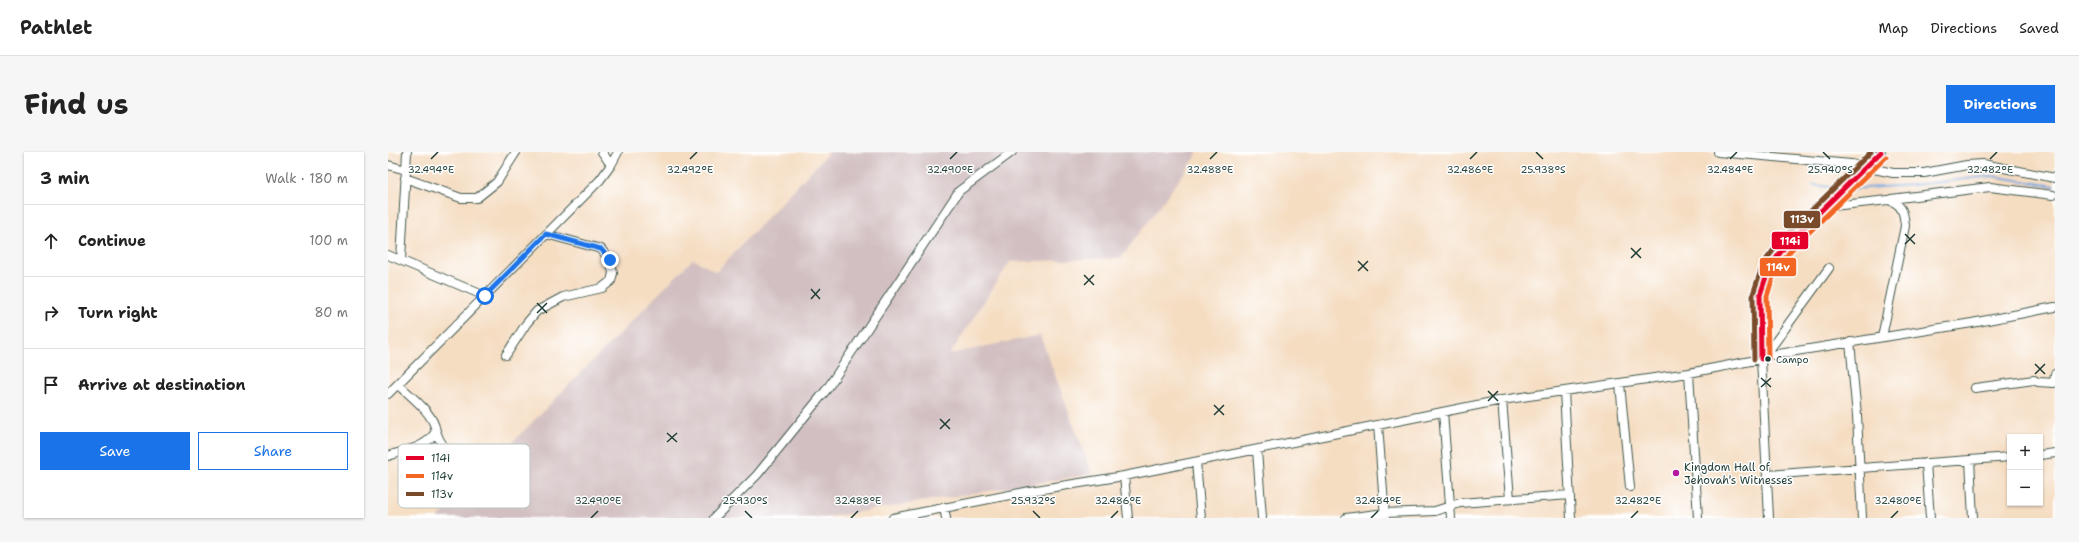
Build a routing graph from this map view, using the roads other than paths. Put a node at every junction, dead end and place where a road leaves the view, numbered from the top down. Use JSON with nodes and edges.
{"nodes":[{"id":1,"x":407,"y":152,"type":"edge"},
{"id":2,"x":516,"y":152,"type":"edge"},
{"id":3,"x":602,"y":152,"type":"edge"},
{"id":4,"x":618,"y":152,"type":"edge"},
{"id":5,"x":1012,"y":152,"type":"edge"},
{"id":6,"x":1718,"y":152,"type":"edge"},
{"id":7,"x":1881,"y":152,"type":"edge"},
{"id":8,"x":388,"y":165,"type":"edge"},
{"id":9,"x":611,"y":165,"type":"junction"},
{"id":10,"x":1866,"y":167,"type":"junction"},
{"id":11,"x":406,"y":174,"type":"junction"},
{"id":12,"x":2055,"y":178,"type":"edge"},
{"id":13,"x":2053,"y":195,"type":"dead end"},
{"id":14,"x":1888,"y":200,"type":"junction"},
{"id":15,"x":1824,"y":207,"type":"junction"},
{"id":16,"x":546,"y":234,"type":"junction"},
{"id":17,"x":388,"y":254,"type":"edge"},
{"id":18,"x":401,"y":259,"type":"junction"},
{"id":19,"x":1829,"y":268,"type":"dead end"},
{"id":20,"x":485,"y":296,"type":"junction"},
{"id":21,"x":2055,"y":307,"type":"edge"},
{"id":22,"x":1882,"y":337,"type":"junction"},
{"id":23,"x":1850,"y":342,"type":"junction"},
{"id":24,"x":506,"y":355,"type":"dead end"},
{"id":25,"x":1763,"y":358,"type":"junction"},
{"id":26,"x":1689,"y":373,"type":"junction"},
{"id":27,"x":2055,"y":374,"type":"edge"},
{"id":28,"x":398,"y":384,"type":"junction"},
{"id":29,"x":1620,"y":384,"type":"junction"},
{"id":30,"x":1975,"y":388,"type":"dead end"},
{"id":31,"x":1564,"y":391,"type":"junction"},
{"id":32,"x":388,"y":394,"type":"edge"},
{"id":33,"x":1502,"y":400,"type":"junction"},
{"id":34,"x":1443,"y":412,"type":"junction"},
{"id":35,"x":1378,"y":425,"type":"junction"},
{"id":36,"x":436,"y":431,"type":"junction"},
{"id":37,"x":422,"y":444,"type":"edge"},
{"id":38,"x":442,"y":444,"type":"edge"},
{"id":39,"x":1257,"y":450,"type":"junction"},
{"id":40,"x":398,"y":453,"type":"edge"},
{"id":41,"x":2055,"y":454,"type":"edge"},
{"id":42,"x":2043,"y":455,"type":"edge"},
{"id":43,"x":388,"y":456,"type":"edge"},
{"id":44,"x":2007,"y":457,"type":"edge"},
{"id":45,"x":1970,"y":460,"type":"junction"},
{"id":46,"x":1196,"y":462,"type":"junction"},
{"id":47,"x":1926,"y":463,"type":"junction"},
{"id":48,"x":1859,"y":467,"type":"junction"},
{"id":49,"x":1767,"y":475,"type":"junction"},
{"id":50,"x":1124,"y":476,"type":"junction"},
{"id":51,"x":1630,"y":487,"type":"dead end"},
{"id":52,"x":1570,"y":494,"type":"junction"},
{"id":53,"x":1510,"y":499,"type":"junction"},
{"id":54,"x":1450,"y":506,"type":"junction"},
{"id":55,"x":944,"y":507,"type":"junction"},
{"id":56,"x":1385,"y":515,"type":"edge"},
{"id":57,"x":714,"y":518,"type":"edge"},
{"id":58,"x":893,"y":518,"type":"edge"},
{"id":59,"x":946,"y":518,"type":"edge"},
{"id":60,"x":1128,"y":518,"type":"edge"},
{"id":61,"x":1201,"y":518,"type":"edge"},
{"id":62,"x":1262,"y":518,"type":"edge"},
{"id":63,"x":1346,"y":518,"type":"edge"},
{"id":64,"x":1451,"y":518,"type":"edge"},
{"id":65,"x":1571,"y":518,"type":"edge"},
{"id":66,"x":1698,"y":518,"type":"edge"},
{"id":67,"x":1769,"y":518,"type":"edge"},
{"id":68,"x":1862,"y":518,"type":"edge"},
{"id":69,"x":1930,"y":518,"type":"edge"},
{"id":70,"x":1973,"y":518,"type":"edge"}],
"edges":[{"from":1,"to":11,"type":"street"},
{"from":2,"to":11,"type":"street"},
{"from":3,"to":9,"type":"street"},
{"from":4,"to":9,"type":"street"},
{"from":5,"to":57,"type":"street"},
{"from":6,"to":10,"type":"street"},
{"from":7,"to":10,"type":"street"},
{"from":8,"to":11,"type":"street"},
{"from":9,"to":16,"type":"street"},
{"from":10,"to":12,"type":"street"},
{"from":10,"to":15,"type":"street"},
{"from":11,"to":18,"type":"street"},
{"from":13,"to":14,"type":"street"},
{"from":14,"to":15,"type":"street"},
{"from":14,"to":22,"type":"street"},
{"from":15,"to":25,"type":"street"},
{"from":16,"to":20,"type":"street"},
{"from":16,"to":24,"type":"street"},
{"from":17,"to":18,"type":"street"},
{"from":18,"to":20,"type":"street"},
{"from":19,"to":25,"type":"street"},
{"from":20,"to":28,"type":"street"},
{"from":21,"to":22,"type":"street"},
{"from":22,"to":23,"type":"street"},
{"from":23,"to":25,"type":"street"},
{"from":23,"to":48,"type":"street"},
{"from":25,"to":26,"type":"street"},
{"from":25,"to":49,"type":"street"},
{"from":26,"to":29,"type":"street"},
{"from":26,"to":66,"type":"street"},
{"from":27,"to":30,"type":"street"},
{"from":28,"to":32,"type":"street"},
{"from":28,"to":36,"type":"street"},
{"from":29,"to":31,"type":"street"},
{"from":29,"to":51,"type":"street"},
{"from":31,"to":33,"type":"street"},
{"from":31,"to":52,"type":"street"},
{"from":33,"to":34,"type":"street"},
{"from":33,"to":53,"type":"street"},
{"from":34,"to":35,"type":"street"},
{"from":34,"to":54,"type":"street"},
{"from":35,"to":39,"type":"street"},
{"from":35,"to":56,"type":"street"},
{"from":36,"to":37,"type":"street"},
{"from":36,"to":38,"type":"street"},
{"from":39,"to":46,"type":"street"},
{"from":39,"to":62,"type":"street"},
{"from":40,"to":43,"type":"street"},
{"from":41,"to":42,"type":"street"},
{"from":44,"to":45,"type":"street"},
{"from":45,"to":47,"type":"street"},
{"from":45,"to":70,"type":"street"},
{"from":46,"to":50,"type":"street"},
{"from":46,"to":61,"type":"street"},
{"from":47,"to":48,"type":"street"},
{"from":47,"to":69,"type":"street"},
{"from":48,"to":49,"type":"street"},
{"from":48,"to":68,"type":"street"},
{"from":49,"to":67,"type":"street"},
{"from":50,"to":55,"type":"street"},
{"from":50,"to":60,"type":"street"},
{"from":52,"to":53,"type":"street"},
{"from":52,"to":65,"type":"street"},
{"from":53,"to":54,"type":"street"},
{"from":54,"to":56,"type":"street"},
{"from":54,"to":64,"type":"street"},
{"from":55,"to":58,"type":"street"},
{"from":55,"to":59,"type":"street"},
{"from":56,"to":63,"type":"street"}]}
